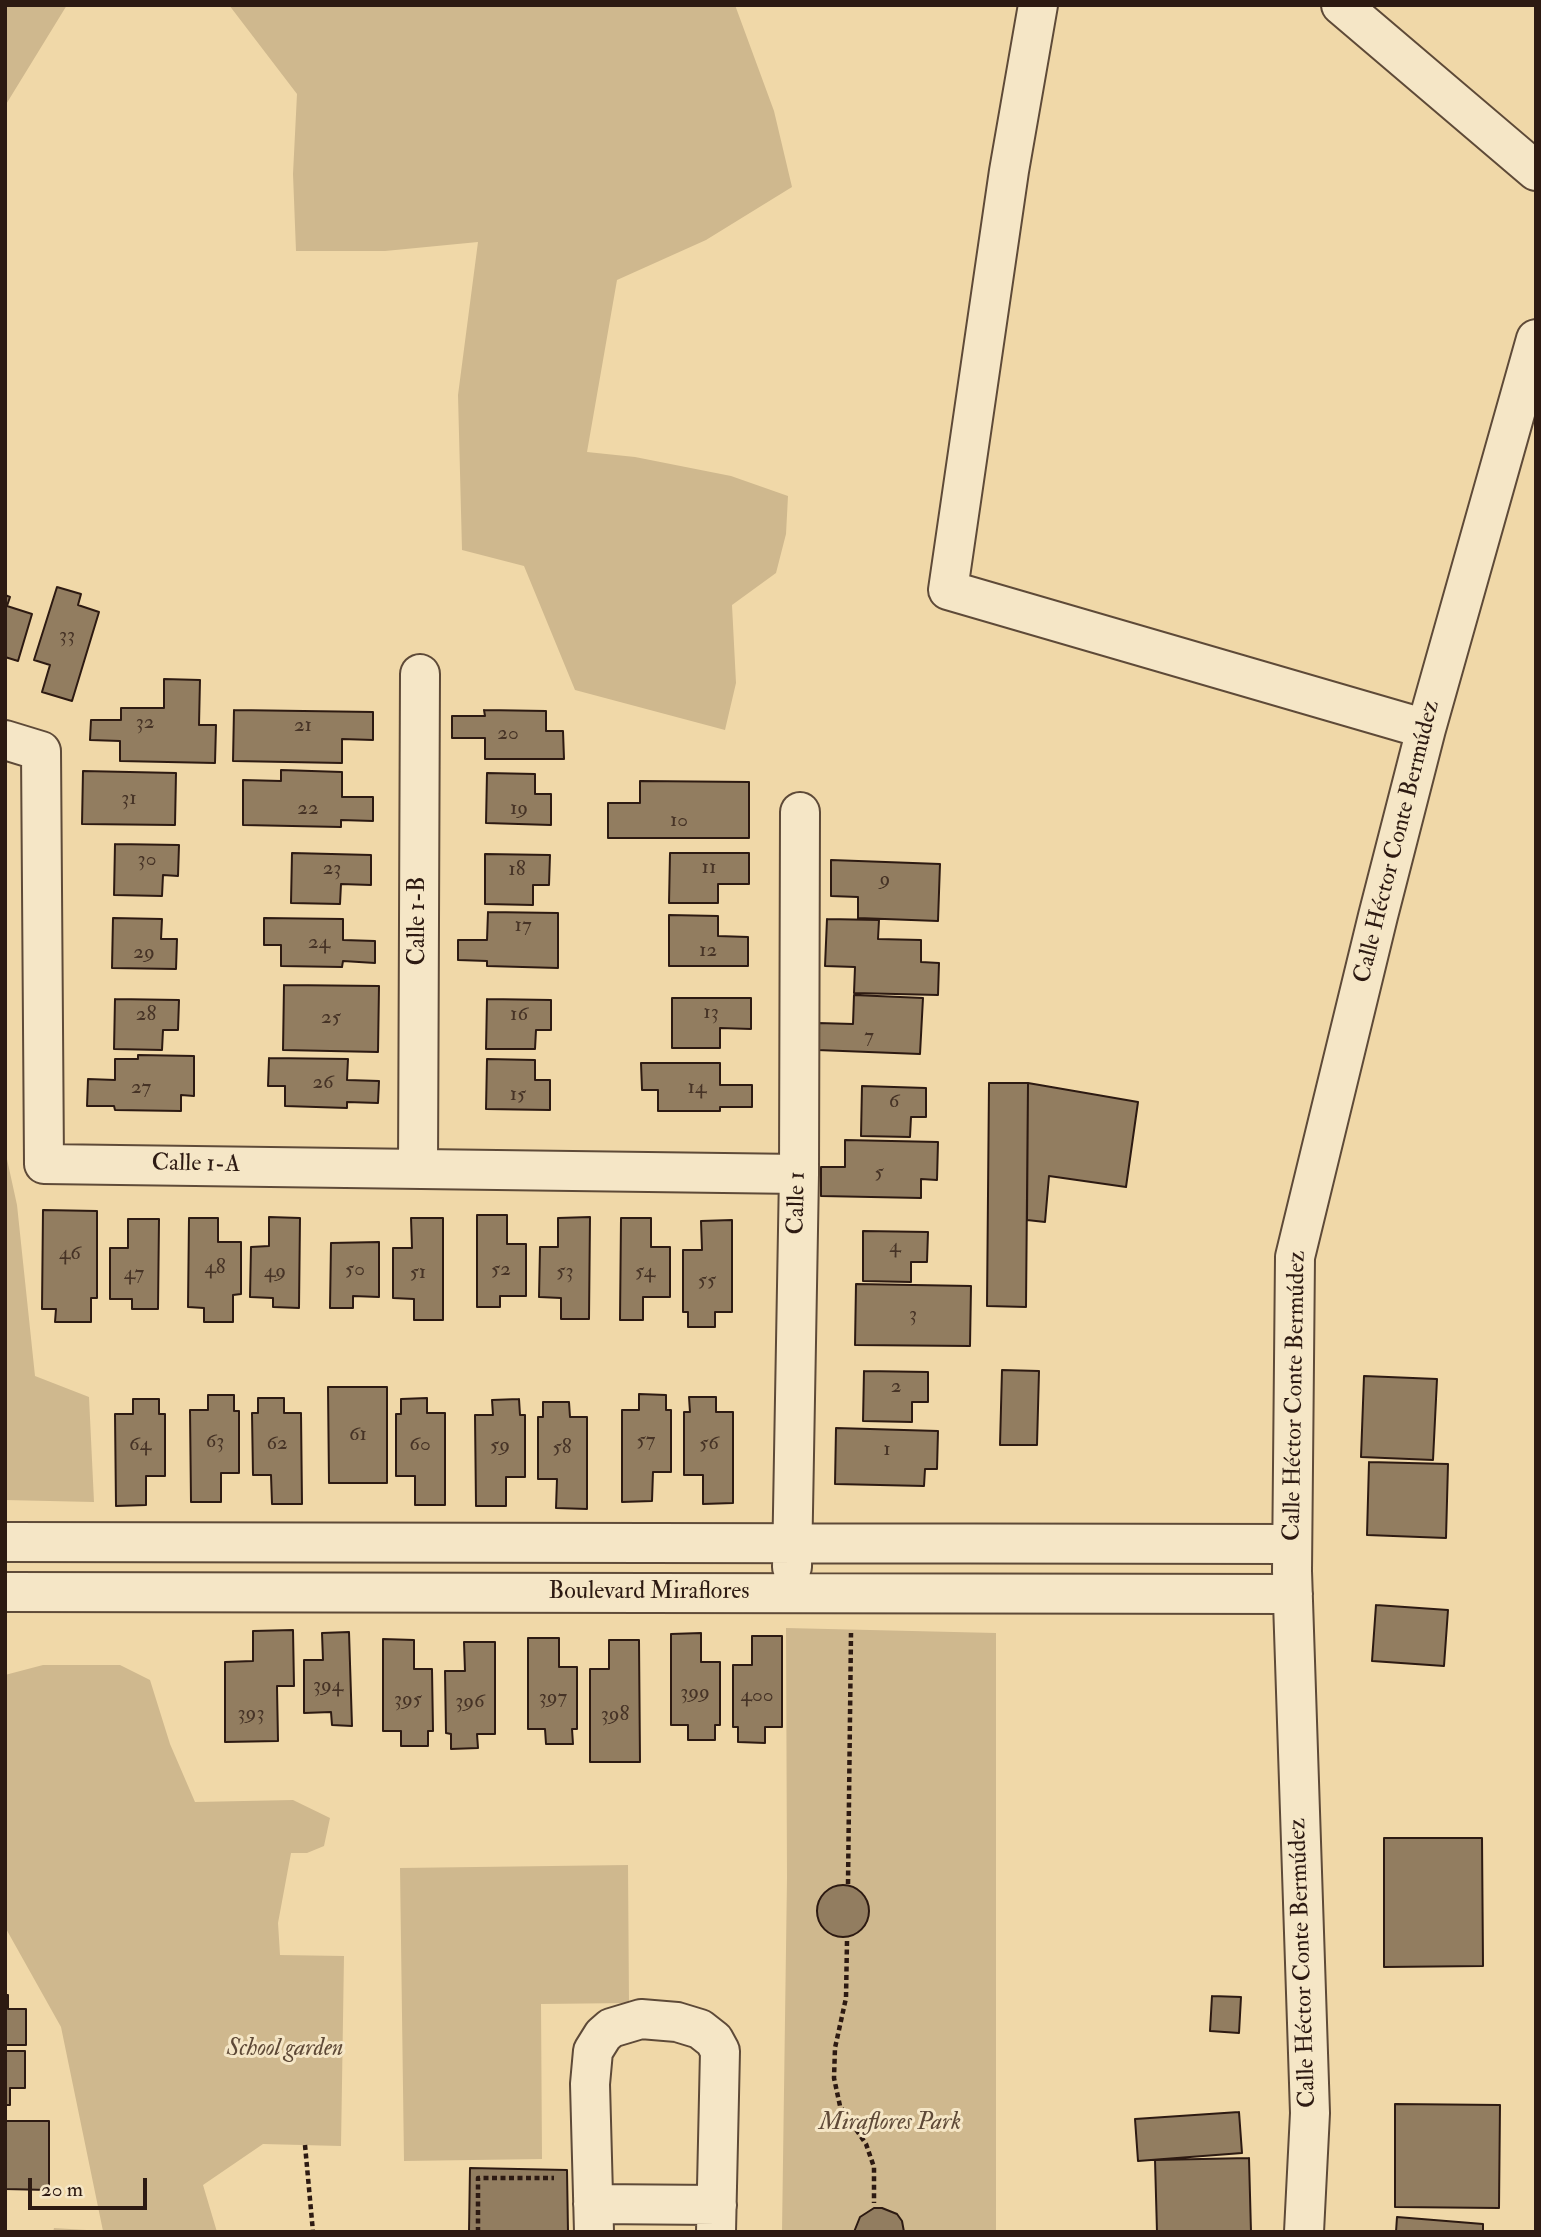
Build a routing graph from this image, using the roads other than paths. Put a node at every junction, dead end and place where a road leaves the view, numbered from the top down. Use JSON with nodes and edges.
{"nodes":[{"id":1,"x":1038,"y":5,"type":"edge"},
{"id":2,"x":1341,"y":5,"type":"edge"},
{"id":3,"x":1536,"y":171,"type":"edge"},
{"id":4,"x":1536,"y":339,"type":"edge"},
{"id":5,"x":420,"y":674,"type":"dead end"},
{"id":6,"x":1426,"y":729,"type":"junction"},
{"id":7,"x":5,"y":740,"type":"edge"},
{"id":8,"x":800,"y":812,"type":"dead end"},
{"id":9,"x":418,"y":1168,"type":"junction"},
{"id":10,"x":799,"y":1174,"type":"junction"},
{"id":11,"x":5,"y":1542,"type":"edge"},
{"id":12,"x":792,"y":1542,"type":"junction"},
{"id":13,"x":1292,"y":1544,"type":"junction"},
{"id":14,"x":5,"y":1592,"type":"edge"},
{"id":15,"x":792,"y":1593,"type":"junction"},
{"id":16,"x":1293,"y":1594,"type":"junction"},
{"id":17,"x":593,"y":2218,"type":"edge"},
{"id":18,"x":717,"y":2218,"type":"edge"},
{"id":19,"x":1304,"y":2232,"type":"edge"}],
"edges":[{"from":1,"to":6,"type":"street"},
{"from":2,"to":3,"type":"street"},
{"from":4,"to":6,"type":"street","name":"Calle Héctor Conte Bermúdez"},
{"from":5,"to":9,"type":"street","name":"Calle 1-B"},
{"from":6,"to":13,"type":"street","name":"Calle Héctor Conte Bermúdez"},
{"from":7,"to":9,"type":"street","name":"Calle 1-A"},
{"from":8,"to":10,"type":"street","name":"Calle 1"},
{"from":9,"to":10,"type":"street","name":"Calle 1-A"},
{"from":10,"to":12,"type":"street","name":"Calle 1"},
{"from":11,"to":12,"type":"street"},
{"from":12,"to":13,"type":"street"},
{"from":12,"to":15,"type":"street","name":"Calle 1"},
{"from":13,"to":16,"type":"street","name":"Calle Héctor Conte Bermúdez"},
{"from":14,"to":15,"type":"street","name":"Boulevard Miraflores"},
{"from":15,"to":16,"type":"street","name":"Boulevard Miraflores"},
{"from":16,"to":19,"type":"street","name":"Calle Héctor Conte Bermúdez"},
{"from":17,"to":18,"type":"street"},
{"from":17,"to":18,"type":"street"}]}
